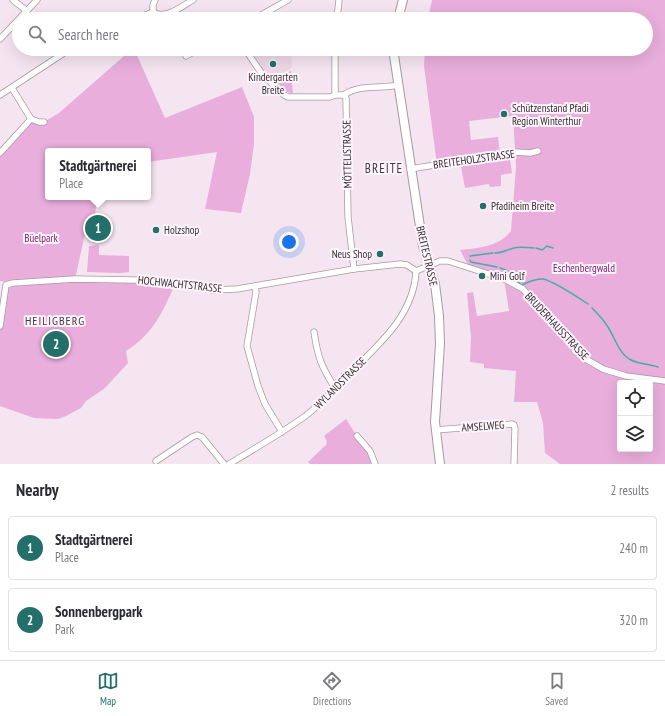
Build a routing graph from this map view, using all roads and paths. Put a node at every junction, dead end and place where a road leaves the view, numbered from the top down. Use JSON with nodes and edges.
{"nodes":[{"id":1,"x":13,"y":0,"type":"edge"},
{"id":2,"x":37,"y":0,"type":"edge"},
{"id":3,"x":155,"y":0,"type":"edge"},
{"id":4,"x":193,"y":0,"type":"edge"},
{"id":5,"x":288,"y":0,"type":"edge"},
{"id":6,"x":339,"y":0,"type":"edge"},
{"id":7,"x":403,"y":0,"type":"edge"},
{"id":8,"x":27,"y":11,"type":"joint"},
{"id":9,"x":154,"y":12,"type":"edge"},
{"id":10,"x":172,"y":12,"type":"edge"},
{"id":11,"x":267,"y":12,"type":"edge"},
{"id":12,"x":338,"y":12,"type":"edge"},
{"id":13,"x":400,"y":12,"type":"edge"},
{"id":14,"x":12,"y":27,"type":"edge"},
{"id":15,"x":0,"y":39,"type":"edge"},
{"id":16,"x":60,"y":56,"type":"edge"},
{"id":17,"x":249,"y":56,"type":"edge"},
{"id":18,"x":335,"y":56,"type":"edge"},
{"id":19,"x":394,"y":56,"type":"edge"},
{"id":20,"x":398,"y":85,"type":"junction"},
{"id":21,"x":12,"y":88,"type":"junction"},
{"id":22,"x":0,"y":95,"type":"edge"},
{"id":23,"x":335,"y":95,"type":"junction"},
{"id":24,"x":344,"y":95,"type":"junction"},
{"id":25,"x":32,"y":119,"type":"junction"},
{"id":26,"x":44,"y":122,"type":"dead end"},
{"id":27,"x":538,"y":151,"type":"dead end"},
{"id":28,"x":0,"y":153,"type":"edge"},
{"id":29,"x":410,"y":169,"type":"junction"},
{"id":30,"x":429,"y":265,"type":"junction"},
{"id":31,"x":354,"y":269,"type":"junction"},
{"id":32,"x":416,"y":271,"type":"junction"},
{"id":33,"x":255,"y":286,"type":"junction"},
{"id":34,"x":0,"y":326,"type":"edge"},
{"id":35,"x":314,"y":332,"type":"dead end"},
{"id":36,"x":665,"y":381,"type":"edge"},
{"id":37,"x":335,"y":388,"type":"junction"},
{"id":38,"x":436,"y":430,"type":"junction"},
{"id":39,"x":282,"y":432,"type":"junction"},
{"id":40,"x":357,"y":436,"type":"dead end"},
{"id":41,"x":156,"y":461,"type":"dead end"},
{"id":42,"x":224,"y":464,"type":"edge"},
{"id":43,"x":229,"y":464,"type":"edge"},
{"id":44,"x":375,"y":464,"type":"edge"},
{"id":45,"x":440,"y":464,"type":"edge"},
{"id":46,"x":514,"y":464,"type":"edge"}],
"edges":[{"from":1,"to":8,"type":"street"},
{"from":2,"to":8,"type":"street"},
{"from":3,"to":9,"type":"street"},
{"from":4,"to":10,"type":"street"},
{"from":5,"to":11,"type":"street"},
{"from":6,"to":12,"type":"street"},
{"from":7,"to":13,"type":"main road"},
{"from":14,"to":15,"type":"street"},
{"from":16,"to":21,"type":"street"},
{"from":17,"to":23,"type":"street"},
{"from":18,"to":23,"type":"street"},
{"from":19,"to":20,"type":"main road","name":"BREITESTRASSE"},
{"from":20,"to":24,"type":"street"},
{"from":20,"to":29,"type":"main road","name":"BREITESTRASSE"},
{"from":21,"to":22,"type":"street"},
{"from":21,"to":25,"type":"street"},
{"from":23,"to":24,"type":"street"},
{"from":24,"to":31,"type":"street","name":"MÖTTELISTRASSE"},
{"from":25,"to":26,"type":"street"},
{"from":25,"to":28,"type":"street"},
{"from":27,"to":29,"type":"street","name":"BREITEHOLZSTRASSE"},
{"from":29,"to":30,"type":"main road","name":"BREITESTRASSE"},
{"from":30,"to":32,"type":"street","name":"BRUDERHAUSSTRASSE"},
{"from":30,"to":36,"type":"street","name":"BRUDERHAUSSTRASSE"},
{"from":30,"to":38,"type":"main road","name":"BREITESTRASSE"},
{"from":31,"to":32,"type":"street","name":"HOCHWACHTSTRASSE"},
{"from":31,"to":33,"type":"street","name":"HOCHWACHTSTRASSE"},
{"from":32,"to":37,"type":"street","name":"WYLANDSTRASSE"},
{"from":33,"to":34,"type":"street","name":"HOCHWACHTSTRASSE"},
{"from":33,"to":39,"type":"street"},
{"from":35,"to":37,"type":"street"},
{"from":37,"to":39,"type":"street","name":"WYLANDSTRASSE"},
{"from":38,"to":45,"type":"main road","name":"BREITESTRASSE"},
{"from":38,"to":46,"type":"street","name":"AMSELWEG"},
{"from":39,"to":43,"type":"street","name":"WYLANDSTRASSE"},
{"from":40,"to":44,"type":"street"},
{"from":41,"to":42,"type":"street"}]}
